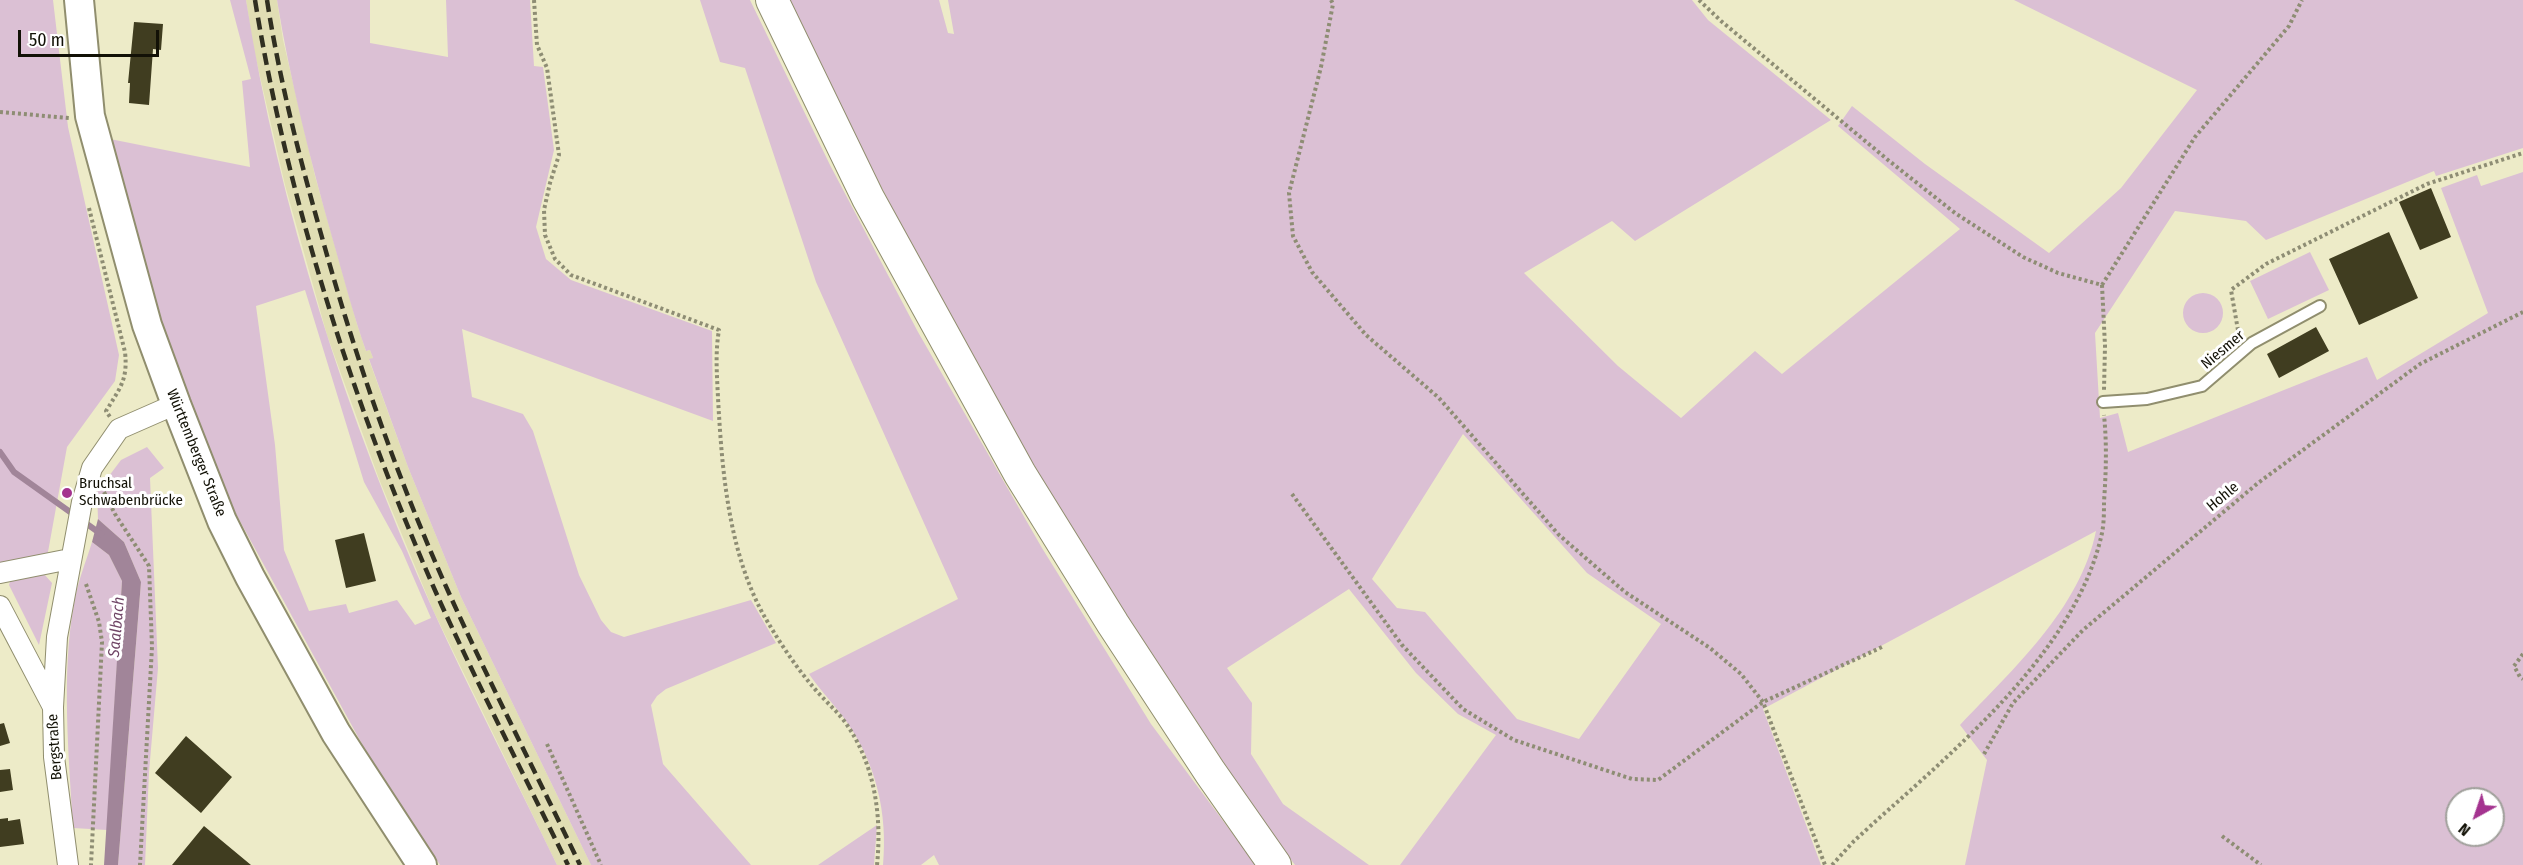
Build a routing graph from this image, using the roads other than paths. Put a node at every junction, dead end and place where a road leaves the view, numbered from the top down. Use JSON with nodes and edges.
{"nodes":[{"id":1,"x":79,"y":0,"type":"edge"},
{"id":2,"x":772,"y":0,"type":"edge"},
{"id":3,"x":2320,"y":306,"type":"dead end"},
{"id":4,"x":2103,"y":402,"type":"road end"},
{"id":5,"x":176,"y":404,"type":"junction"},
{"id":6,"x":70,"y":559,"type":"junction"},
{"id":7,"x":0,"y":573,"type":"edge"},
{"id":8,"x":0,"y":606,"type":"edge"},
{"id":9,"x":53,"y":707,"type":"junction"},
{"id":10,"x":68,"y":865,"type":"edge"},
{"id":11,"x":422,"y":865,"type":"edge"},
{"id":12,"x":1275,"y":865,"type":"edge"}],
"edges":[{"from":1,"to":5,"type":"main road","name":"Württemberger Straße"},
{"from":2,"to":12,"type":"main road"},
{"from":3,"to":4,"type":"lane","name":"Niesmer"},
{"from":5,"to":6,"type":"street"},
{"from":5,"to":11,"type":"main road","name":"Württemberger Straße"},
{"from":6,"to":7,"type":"street"},
{"from":6,"to":9,"type":"street"},
{"from":8,"to":9,"type":"street","name":"Bergstraße"},
{"from":9,"to":10,"type":"street","name":"Bergstraße"}]}
